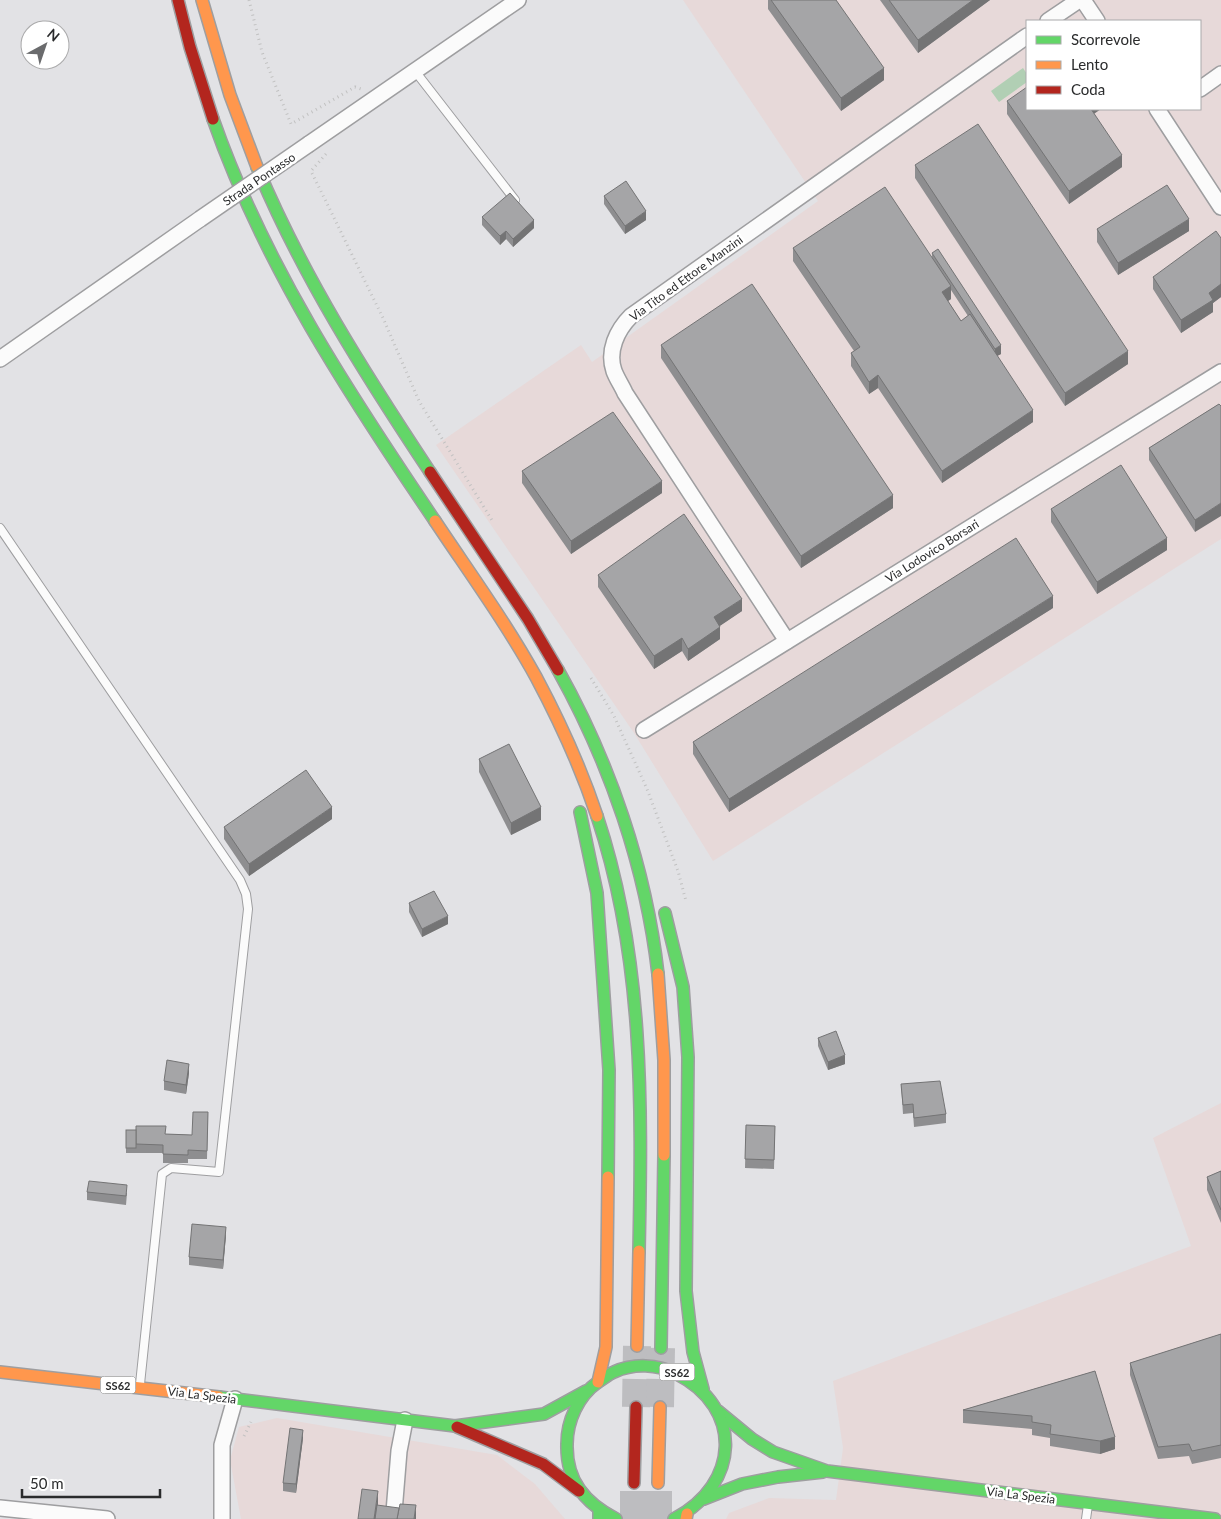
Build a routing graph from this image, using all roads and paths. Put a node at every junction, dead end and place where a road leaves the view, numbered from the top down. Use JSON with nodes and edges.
{"nodes":[{"id":1,"x":178,"y":0,"type":"edge"},
{"id":2,"x":202,"y":0,"type":"edge"},
{"id":3,"x":518,"y":0,"type":"edge"},
{"id":4,"x":1078,"y":0,"type":"edge"},
{"id":5,"x":1083,"y":0,"type":"edge"},
{"id":6,"x":1049,"y":20,"type":"edge"},
{"id":7,"x":1096,"y":20,"type":"edge"},
{"id":8,"x":1026,"y":37,"type":"edge"},
{"id":9,"x":415,"y":71,"type":"junction"},
{"id":10,"x":1221,"y":74,"type":"edge"},
{"id":11,"x":1201,"y":87,"type":"edge"},
{"id":12,"x":1163,"y":111,"type":"edge"},
{"id":13,"x":518,"y":204,"type":"edge"},
{"id":14,"x":1221,"y":207,"type":"edge"},
{"id":15,"x":0,"y":359,"type":"edge"},
{"id":16,"x":1221,"y":372,"type":"edge"},
{"id":17,"x":0,"y":528,"type":"edge"},
{"id":18,"x":787,"y":641,"type":"junction"},
{"id":19,"x":565,"y":682,"type":"junction"},
{"id":20,"x":543,"y":691,"type":"junction"},
{"id":21,"x":644,"y":730,"type":"dead end"},
{"id":22,"x":635,"y":815,"type":"dead end"},
{"id":23,"x":661,"y":900,"type":"dead end"},
{"id":24,"x":637,"y":1346,"type":"tunnel mouth"},
{"id":25,"x":661,"y":1348,"type":"tunnel mouth"},
{"id":26,"x":0,"y":1372,"type":"edge"},
{"id":27,"x":598,"y":1382,"type":"junction"},
{"id":28,"x":140,"y":1387,"type":"junction"},
{"id":29,"x":703,"y":1390,"type":"junction"},
{"id":30,"x":586,"y":1391,"type":"junction"},
{"id":31,"x":235,"y":1399,"type":"junction"},
{"id":32,"x":636,"y":1407,"type":"tunnel mouth"},
{"id":33,"x":660,"y":1407,"type":"tunnel mouth"},
{"id":34,"x":718,"y":1411,"type":"junction"},
{"id":35,"x":405,"y":1420,"type":"junction"},
{"id":36,"x":455,"y":1426,"type":"junction"},
{"id":37,"x":827,"y":1471,"type":"junction"},
{"id":38,"x":634,"y":1483,"type":"tunnel mouth"},
{"id":39,"x":658,"y":1483,"type":"tunnel mouth"},
{"id":40,"x":582,"y":1494,"type":"junction"},
{"id":41,"x":704,"y":1499,"type":"junction"},
{"id":42,"x":1088,"y":1503,"type":"junction"},
{"id":43,"x":0,"y":1508,"type":"edge"},
{"id":44,"x":394,"y":1512,"type":"edge"},
{"id":45,"x":599,"y":1515,"type":"edge"},
{"id":46,"x":686,"y":1516,"type":"edge"},
{"id":47,"x":107,"y":1519,"type":"edge"},
{"id":48,"x":222,"y":1519,"type":"edge"},
{"id":49,"x":616,"y":1519,"type":"edge"},
{"id":50,"x":674,"y":1519,"type":"edge"},
{"id":51,"x":1086,"y":1519,"type":"edge"},
{"id":52,"x":1215,"y":1519,"type":"edge"}],
"edges":[{"from":1,"to":20,"type":"main road"},
{"from":2,"to":19,"type":"main road"},
{"from":3,"to":9,"type":"street","name":"Strada Pontasso"},
{"from":4,"to":6,"type":"street"},
{"from":5,"to":7,"type":"street"},
{"from":8,"to":18,"type":"street","name":"Via Tito ed Ettore Manzini"},
{"from":9,"to":13,"type":"lane"},
{"from":9,"to":15,"type":"street","name":"Strada Pontasso","bridge":true},
{"from":10,"to":11,"type":"street"},
{"from":12,"to":14,"type":"street"},
{"from":16,"to":18,"type":"street","name":"Via Lodovico Borsari"},
{"from":17,"to":28,"type":"lane"},
{"from":18,"to":21,"type":"street","name":"Via Lodovico Borsari"},
{"from":19,"to":22,"type":"main road"},
{"from":19,"to":25,"type":"main road"},
{"from":20,"to":24,"type":"main road"},
{"from":20,"to":27,"type":"main road"},
{"from":23,"to":29,"type":"main road"},
{"from":26,"to":28,"type":"main road","name":"Via La Spezia","number":"SS62"},
{"from":27,"to":29,"type":"main road","name":"Via La Spezia","number":"SS62"},
{"from":27,"to":30,"type":"main road","name":"Via La Spezia","number":"SS62"},
{"from":28,"to":31,"type":"main road","name":"Via La Spezia","number":"SS62"},
{"from":29,"to":34,"type":"main road","name":"Via La Spezia","number":"SS62"},
{"from":30,"to":36,"type":"main road","name":"Via La Spezia"},
{"from":30,"to":40,"type":"main road","name":"Via La Spezia","number":"SS62"},
{"from":31,"to":35,"type":"main road","name":"Via La Spezia","number":"SS62"},
{"from":31,"to":48,"type":"street"},
{"from":32,"to":38,"type":"main road"},
{"from":33,"to":39,"type":"main road"},
{"from":34,"to":37,"type":"main road","name":"Via La Spezia","number":"SS62"},
{"from":34,"to":41,"type":"main road","name":"Via La Spezia","number":"SS62"},
{"from":35,"to":36,"type":"main road","name":"Via La Spezia","number":"SS62"},
{"from":35,"to":44,"type":"street"},
{"from":36,"to":40,"type":"main road","name":"Via La Spezia"},
{"from":37,"to":41,"type":"main road","name":"Via La Spezia","number":"SS62"},
{"from":37,"to":42,"type":"main road","name":"Via La Spezia","number":"SS62"},
{"from":40,"to":45,"type":"main road","name":"Via La Spezia","number":"SS62"},
{"from":41,"to":46,"type":"main road","name":"Via La Spezia","number":"SS62"},
{"from":42,"to":51,"type":"lane"},
{"from":42,"to":52,"type":"main road","name":"Via La Spezia","number":"SS62"},
{"from":43,"to":47,"type":"street"},
{"from":45,"to":49,"type":"main road","name":"Via La Spezia","number":"SS62"},
{"from":46,"to":50,"type":"main road","name":"Via La Spezia","number":"SS62"}]}
